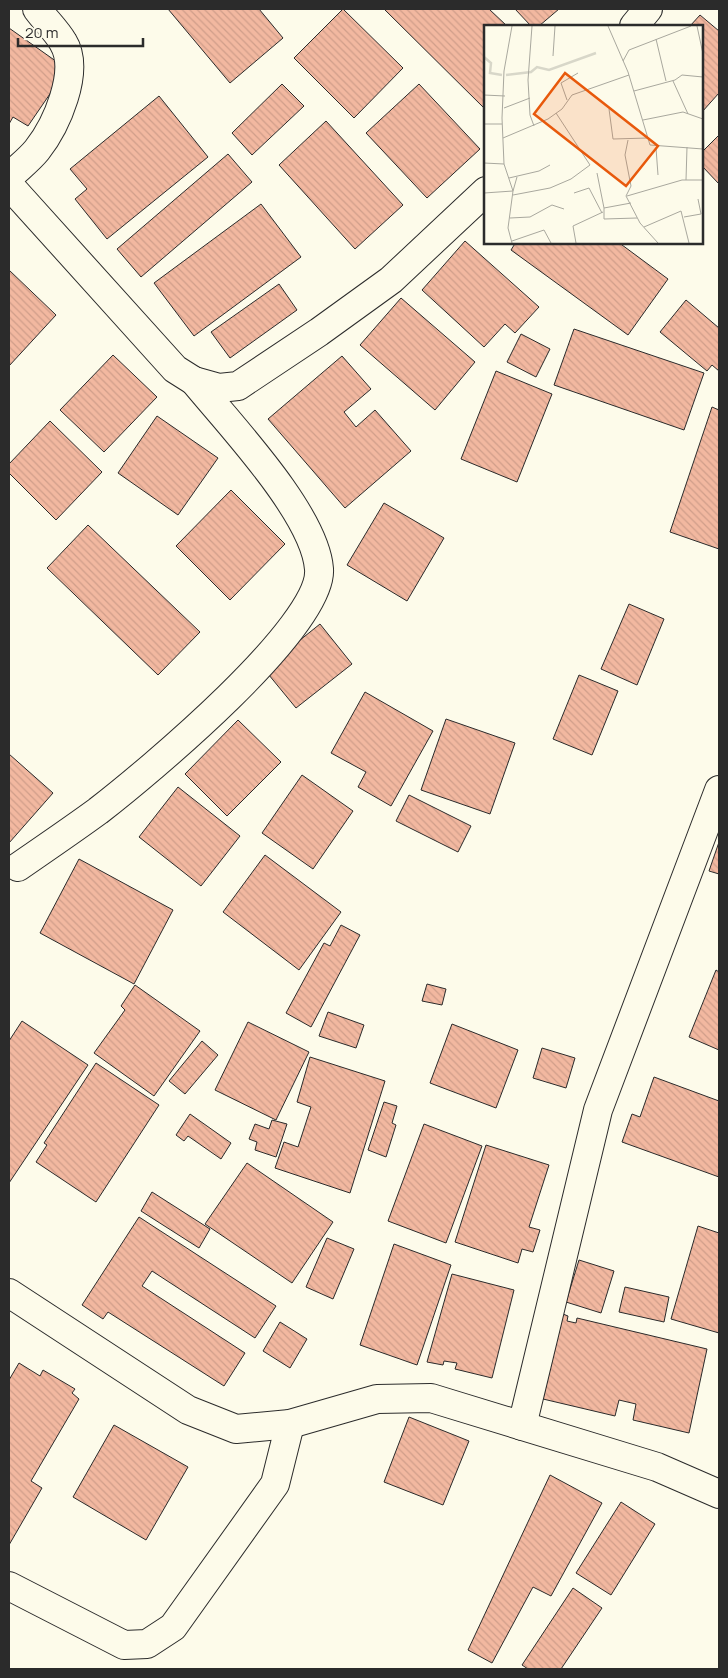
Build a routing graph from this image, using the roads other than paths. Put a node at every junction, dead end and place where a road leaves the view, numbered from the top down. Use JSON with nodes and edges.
{"nodes":[{"id":1,"x":37,"y":9,"type":"edge"},
{"id":2,"x":648,"y":9,"type":"edge"},
{"id":3,"x":635,"y":25,"type":"edge"},
{"id":4,"x":9,"y":177,"type":"edge"},
{"id":5,"x":9,"y":185,"type":"edge"},
{"id":6,"x":484,"y":193,"type":"edge"},
{"id":7,"x":194,"y":381,"type":"junction"},
{"id":8,"x":719,"y":790,"type":"edge"},
{"id":9,"x":18,"y":868,"type":"dead end"},
{"id":10,"x":9,"y":1293,"type":"edge"},
{"id":11,"x":290,"y":1424,"type":"junction"},
{"id":12,"x":522,"y":1426,"type":"junction"},
{"id":13,"x":719,"y":1494,"type":"edge"},
{"id":14,"x":9,"y":1586,"type":"edge"}],
"edges":[{"from":1,"to":4,"type":"street"},
{"from":2,"to":3,"type":"street"},
{"from":5,"to":7,"type":"street"},
{"from":6,"to":7,"type":"street"},
{"from":7,"to":9,"type":"street"},
{"from":8,"to":12,"type":"street"},
{"from":10,"to":11,"type":"street"},
{"from":11,"to":12,"type":"street"},
{"from":11,"to":14,"type":"street"},
{"from":12,"to":13,"type":"street"}]}
